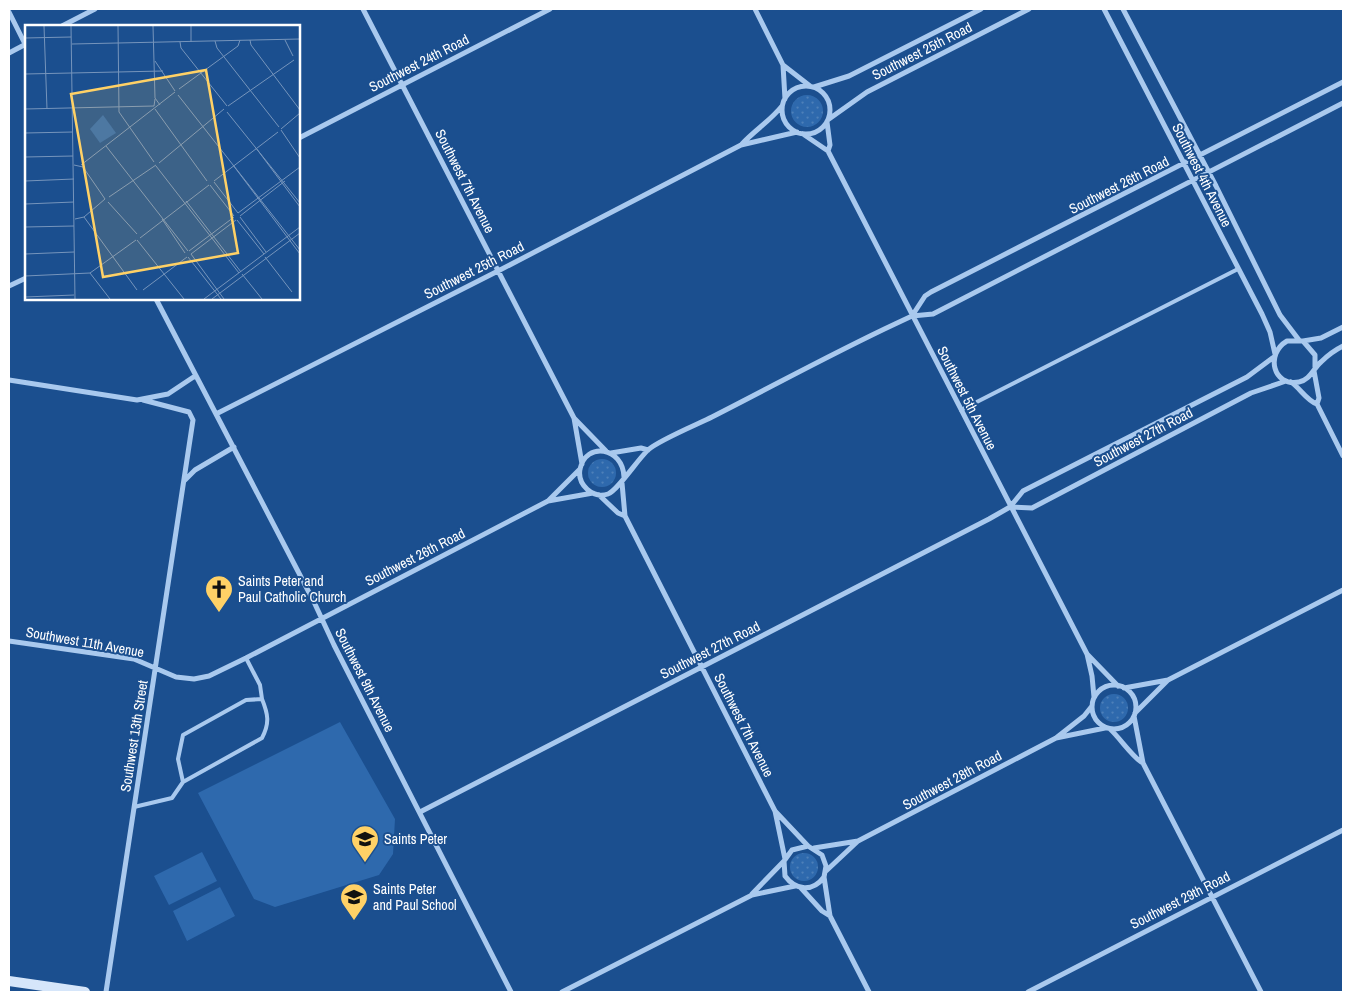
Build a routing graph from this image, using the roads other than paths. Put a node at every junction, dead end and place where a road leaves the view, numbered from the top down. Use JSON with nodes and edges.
{"nodes":[{"id":1,"x":95,"y":9,"type":"edge"},
{"id":2,"x":363,"y":9,"type":"edge"},
{"id":3,"x":550,"y":9,"type":"edge"},
{"id":4,"x":755,"y":9,"type":"edge"},
{"id":5,"x":980,"y":9,"type":"edge"},
{"id":6,"x":1029,"y":9,"type":"edge"},
{"id":7,"x":1104,"y":9,"type":"edge"},
{"id":8,"x":1123,"y":9,"type":"edge"},
{"id":9,"x":9,"y":12,"type":"edge"},
{"id":10,"x":64,"y":25,"type":"edge"},
{"id":11,"x":25,"y":43,"type":"edge"},
{"id":12,"x":25,"y":45,"type":"edge"},
{"id":13,"x":9,"y":53,"type":"edge"},
{"id":14,"x":783,"y":65,"type":"junction"},
{"id":15,"x":1343,"y":82,"type":"edge"},
{"id":16,"x":403,"y":84,"type":"junction"},
{"id":17,"x":812,"y":86,"type":"junction"},
{"id":18,"x":785,"y":99,"type":"junction"},
{"id":19,"x":1343,"y":103,"type":"edge"},
{"id":20,"x":782,"y":106,"type":"junction"},
{"id":21,"x":828,"y":121,"type":"junction"},
{"id":22,"x":800,"y":133,"type":"junction"},
{"id":23,"x":300,"y":137,"type":"edge"},
{"id":24,"x":741,"y":144,"type":"junction"},
{"id":25,"x":828,"y":152,"type":"junction"},
{"id":26,"x":1200,"y":155,"type":"junction"},
{"id":27,"x":1183,"y":164,"type":"junction"},
{"id":28,"x":1209,"y":172,"type":"junction"},
{"id":29,"x":1192,"y":181,"type":"junction"},
{"id":30,"x":1238,"y":269,"type":"junction"},
{"id":31,"x":498,"y":272,"type":"junction"},
{"id":32,"x":25,"y":278,"type":"edge"},
{"id":33,"x":9,"y":286,"type":"edge"},
{"id":34,"x":157,"y":300,"type":"edge"},
{"id":35,"x":912,"y":316,"type":"junction"},
{"id":36,"x":1343,"y":327,"type":"edge"},
{"id":37,"x":1301,"y":341,"type":"junction"},
{"id":38,"x":1343,"y":346,"type":"edge"},
{"id":39,"x":1274,"y":355,"type":"junction"},
{"id":40,"x":1314,"y":369,"type":"junction"},
{"id":41,"x":195,"y":376,"type":"junction"},
{"id":42,"x":9,"y":380,"type":"edge"},
{"id":43,"x":1288,"y":382,"type":"junction"},
{"id":44,"x":143,"y":400,"type":"junction"},
{"id":45,"x":1317,"y":404,"type":"junction"},
{"id":46,"x":961,"y":410,"type":"junction"},
{"id":47,"x":216,"y":414,"type":"junction"},
{"id":48,"x":574,"y":418,"type":"junction"},
{"id":49,"x":234,"y":447,"type":"junction"},
{"id":50,"x":648,"y":450,"type":"junction"},
{"id":51,"x":609,"y":452,"type":"junction"},
{"id":52,"x":1343,"y":456,"type":"edge"},
{"id":53,"x":581,"y":466,"type":"junction"},
{"id":54,"x":623,"y":480,"type":"junction"},
{"id":55,"x":184,"y":483,"type":"junction"},
{"id":56,"x":593,"y":493,"type":"junction"},
{"id":57,"x":599,"y":495,"type":"junction"},
{"id":58,"x":548,"y":502,"type":"junction"},
{"id":59,"x":1010,"y":507,"type":"junction"},
{"id":60,"x":625,"y":516,"type":"junction"},
{"id":61,"x":1343,"y":590,"type":"edge"},
{"id":62,"x":321,"y":618,"type":"junction"},
{"id":63,"x":9,"y":640,"type":"edge"},
{"id":64,"x":1086,"y":654,"type":"junction"},
{"id":65,"x":246,"y":658,"type":"junction"},
{"id":66,"x":157,"y":667,"type":"junction"},
{"id":67,"x":701,"y":667,"type":"junction"},
{"id":68,"x":1168,"y":680,"type":"junction"},
{"id":69,"x":1121,"y":687,"type":"junction"},
{"id":70,"x":1094,"y":697,"type":"junction"},
{"id":71,"x":262,"y":699,"type":"junction"},
{"id":72,"x":1092,"y":706,"type":"junction"},
{"id":73,"x":1134,"y":715,"type":"junction"},
{"id":74,"x":1107,"y":728,"type":"junction"},
{"id":75,"x":1056,"y":738,"type":"junction"},
{"id":76,"x":1143,"y":763,"type":"junction"},
{"id":77,"x":183,"y":782,"type":"junction"},
{"id":78,"x":134,"y":807,"type":"junction"},
{"id":79,"x":775,"y":811,"type":"junction"},
{"id":80,"x":420,"y":812,"type":"junction"},
{"id":81,"x":1343,"y":830,"type":"edge"},
{"id":82,"x":858,"y":841,"type":"junction"},
{"id":83,"x":811,"y":847,"type":"junction"},
{"id":84,"x":785,"y":860,"type":"junction"},
{"id":85,"x":825,"y":874,"type":"junction"},
{"id":86,"x":798,"y":887,"type":"junction"},
{"id":87,"x":752,"y":895,"type":"junction"},
{"id":88,"x":1211,"y":897,"type":"junction"},
{"id":89,"x":830,"y":916,"type":"junction"},
{"id":90,"x":9,"y":981,"type":"edge"},
{"id":91,"x":85,"y":992,"type":"edge"},
{"id":92,"x":106,"y":992,"type":"edge"},
{"id":93,"x":511,"y":992,"type":"edge"},
{"id":94,"x":562,"y":992,"type":"edge"},
{"id":95,"x":869,"y":992,"type":"edge"},
{"id":96,"x":1028,"y":992,"type":"edge"},
{"id":97,"x":1260,"y":992,"type":"edge"}],
"edges":[{"from":1,"to":10,"type":"street"},
{"from":2,"to":16,"type":"street","name":"Southwest 7th Avenue"},
{"from":3,"to":16,"type":"street","name":"Southwest 24th Road"},
{"from":4,"to":14,"type":"street"},
{"from":5,"to":17,"type":"street","name":"Southwest 25th Road"},
{"from":6,"to":21,"type":"street","name":"Southwest 25th Road"},
{"from":7,"to":27,"type":"street","name":"Southwest 4th Avenue"},
{"from":8,"to":26,"type":"street","name":"Southwest 4th Avenue"},
{"from":9,"to":11,"type":"street"},
{"from":12,"to":13,"type":"street"},
{"from":14,"to":17,"type":"street"},
{"from":14,"to":18,"type":"street"},
{"from":15,"to":26,"type":"street","name":"Southwest 26th Road"},
{"from":16,"to":23,"type":"street","name":"Southwest 24th Road"},
{"from":16,"to":31,"type":"street","name":"Southwest 7th Avenue"},
{"from":17,"to":18,"type":"street"},
{"from":17,"to":21,"type":"street"},
{"from":18,"to":20,"type":"street"},
{"from":19,"to":28,"type":"street"},
{"from":20,"to":22,"type":"street"},
{"from":20,"to":24,"type":"street","name":"Southwest 25th Road"},
{"from":21,"to":22,"type":"street"},
{"from":21,"to":25,"type":"street","name":"Southwest 5th Avenue"},
{"from":22,"to":24,"type":"street","name":"Southwest 25th Road"},
{"from":22,"to":25,"type":"street","name":"Southwest 5th Avenue"},
{"from":24,"to":31,"type":"street","name":"Southwest 25th Road"},
{"from":25,"to":35,"type":"street","name":"Southwest 5th Avenue"},
{"from":26,"to":27,"type":"street","name":"Southwest 26th Road"},
{"from":26,"to":28,"type":"street","name":"Southwest 4th Avenue"},
{"from":27,"to":29,"type":"street","name":"Southwest 4th Avenue"},
{"from":27,"to":35,"type":"street","name":"Southwest 26th Road"},
{"from":28,"to":29,"type":"street"},
{"from":28,"to":37,"type":"street","name":"Southwest 4th Avenue"},
{"from":29,"to":30,"type":"street","name":"Southwest 4th Avenue"},
{"from":29,"to":35,"type":"street"},
{"from":30,"to":39,"type":"street","name":"Southwest 4th Avenue"},
{"from":30,"to":46,"type":"lane"},
{"from":31,"to":47,"type":"street","name":"Southwest 25th Road"},
{"from":31,"to":48,"type":"street","name":"Southwest 7th Avenue"},
{"from":32,"to":33,"type":"street"},
{"from":34,"to":41,"type":"street","name":"Southwest 9th Avenue"},
{"from":35,"to":46,"type":"street","name":"Southwest 5th Avenue"},
{"from":35,"to":50,"type":"street"},
{"from":36,"to":37,"type":"street"},
{"from":37,"to":39,"type":"street"},
{"from":37,"to":40,"type":"street"},
{"from":38,"to":40,"type":"street"},
{"from":39,"to":43,"type":"street"},
{"from":39,"to":59,"type":"street","name":"Southwest 27th Road"},
{"from":40,"to":43,"type":"street"},
{"from":40,"to":45,"type":"street"},
{"from":41,"to":44,"type":"street"},
{"from":41,"to":47,"type":"street","name":"Southwest 9th Avenue"},
{"from":42,"to":44,"type":"street"},
{"from":43,"to":45,"type":"street"},
{"from":43,"to":59,"type":"street","name":"Southwest 27th Road"},
{"from":44,"to":55,"type":"street","name":"Southwest 13th Street"},
{"from":45,"to":52,"type":"street"},
{"from":46,"to":59,"type":"street","name":"Southwest 5th Avenue"},
{"from":47,"to":49,"type":"street","name":"Southwest 9th Avenue"},
{"from":48,"to":51,"type":"street","name":"Southwest 7th Avenue"},
{"from":48,"to":53,"type":"street","name":"Southwest 7th Avenue"},
{"from":49,"to":55,"type":"street"},
{"from":49,"to":62,"type":"street","name":"Southwest 9th Avenue"},
{"from":50,"to":51,"type":"street"},
{"from":50,"to":54,"type":"street"},
{"from":51,"to":53,"type":"street"},
{"from":51,"to":54,"type":"street"},
{"from":53,"to":56,"type":"street"},
{"from":53,"to":58,"type":"street","name":"Southwest 26th Road"},
{"from":54,"to":57,"type":"street"},
{"from":54,"to":60,"type":"street","name":"Southwest 7th Avenue"},
{"from":55,"to":66,"type":"street","name":"Southwest 13th Street"},
{"from":56,"to":57,"type":"street"},
{"from":56,"to":58,"type":"street","name":"Southwest 26th Road"},
{"from":57,"to":60,"type":"street","name":"Southwest 7th Avenue"},
{"from":58,"to":62,"type":"street","name":"Southwest 26th Road"},
{"from":59,"to":64,"type":"street","name":"Southwest 5th Avenue"},
{"from":59,"to":67,"type":"street","name":"Southwest 27th Road"},
{"from":60,"to":67,"type":"street","name":"Southwest 7th Avenue"},
{"from":61,"to":68,"type":"street"},
{"from":62,"to":65,"type":"street","name":"Southwest 26th Road"},
{"from":62,"to":80,"type":"street","name":"Southwest 9th Avenue"},
{"from":63,"to":66,"type":"street","name":"Southwest 11th Avenue"},
{"from":64,"to":69,"type":"street","name":"Southwest 5th Avenue"},
{"from":64,"to":70,"type":"street","name":"Southwest 5th Avenue"},
{"from":65,"to":66,"type":"street","name":"Southwest 26th Road"},
{"from":65,"to":71,"type":"lane"},
{"from":66,"to":78,"type":"street","name":"Southwest 13th Street"},
{"from":67,"to":79,"type":"street","name":"Southwest 7th Avenue"},
{"from":67,"to":80,"type":"street","name":"Southwest 27th Road"},
{"from":68,"to":69,"type":"street"},
{"from":68,"to":73,"type":"street"},
{"from":69,"to":70,"type":"street"},
{"from":69,"to":73,"type":"street"},
{"from":70,"to":72,"type":"street"},
{"from":71,"to":77,"type":"lane"},
{"from":71,"to":77,"type":"lane"},
{"from":72,"to":74,"type":"street"},
{"from":72,"to":75,"type":"street","name":"Southwest 28th Road"},
{"from":73,"to":74,"type":"street"},
{"from":73,"to":76,"type":"street"},
{"from":74,"to":75,"type":"street","name":"Southwest 28th Road"},
{"from":74,"to":76,"type":"street"},
{"from":75,"to":82,"type":"street","name":"Southwest 28th Road"},
{"from":76,"to":88,"type":"street"},
{"from":77,"to":78,"type":"lane"},
{"from":78,"to":92,"type":"street","name":"Southwest 13th Street"},
{"from":79,"to":83,"type":"street","name":"Southwest 7th Avenue"},
{"from":79,"to":84,"type":"street","name":"Southwest 7th Avenue"},
{"from":80,"to":93,"type":"street","name":"Southwest 9th Avenue"},
{"from":81,"to":88,"type":"street","name":"Southwest 29th Road"},
{"from":82,"to":83,"type":"street","name":"Southwest 28th Road"},
{"from":82,"to":85,"type":"street","name":"Southwest 28th Road"},
{"from":83,"to":84,"type":"street"},
{"from":83,"to":85,"type":"street"},
{"from":84,"to":86,"type":"street"},
{"from":84,"to":87,"type":"street"},
{"from":85,"to":86,"type":"street"},
{"from":85,"to":89,"type":"street"},
{"from":86,"to":87,"type":"street"},
{"from":86,"to":89,"type":"street"},
{"from":87,"to":94,"type":"street"},
{"from":88,"to":96,"type":"street","name":"Southwest 29th Road"},
{"from":88,"to":97,"type":"street"},
{"from":89,"to":95,"type":"street"},
{"from":90,"to":91,"type":"main road"}]}
